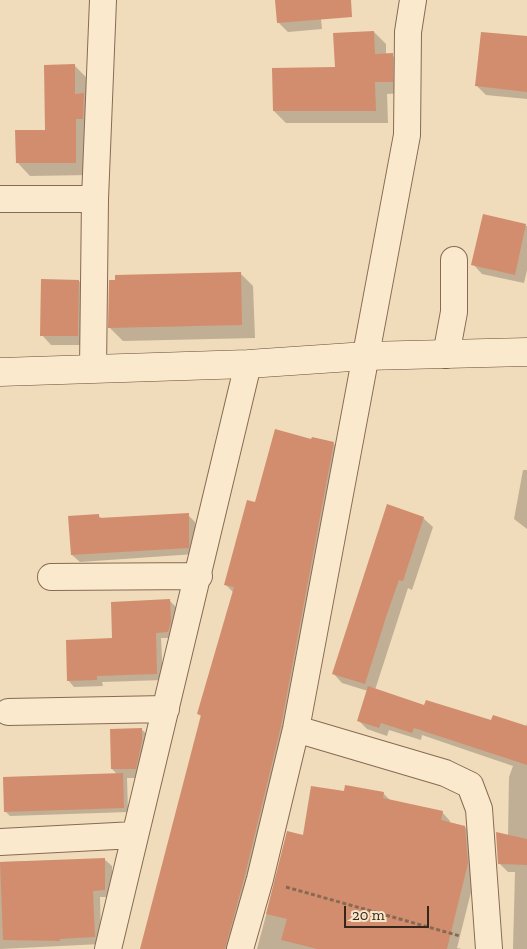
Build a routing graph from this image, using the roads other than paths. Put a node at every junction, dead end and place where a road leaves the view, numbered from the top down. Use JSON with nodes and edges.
{"nodes":[{"id":1,"x":103,"y":0,"type":"edge"},
{"id":2,"x":413,"y":0,"type":"edge"},
{"id":3,"x":0,"y":199,"type":"edge"},
{"id":4,"x":95,"y":199,"type":"junction"},
{"id":5,"x":454,"y":260,"type":"dead end"},
{"id":6,"x":527,"y":352,"type":"edge"},
{"id":7,"x":446,"y":355,"type":"junction"},
{"id":8,"x":366,"y":356,"type":"junction"},
{"id":9,"x":248,"y":364,"type":"junction"},
{"id":10,"x":93,"y":369,"type":"junction"},
{"id":11,"x":0,"y":372,"type":"edge"},
{"id":12,"x":51,"y":576,"type":"dead end"},
{"id":13,"x":198,"y":576,"type":"junction"},
{"id":14,"x":166,"y":709,"type":"junction"},
{"id":15,"x":8,"y":712,"type":"dead end"},
{"id":16,"x":296,"y":729,"type":"junction"},
{"id":17,"x":135,"y":835,"type":"junction"},
{"id":18,"x":0,"y":842,"type":"edge"},
{"id":19,"x":489,"y":947,"type":"edge"},
{"id":20,"x":108,"y":949,"type":"edge"},
{"id":21,"x":240,"y":949,"type":"edge"}],
"edges":[{"from":1,"to":4,"type":"street"},
{"from":2,"to":8,"type":"street"},
{"from":3,"to":4,"type":"street"},
{"from":4,"to":10,"type":"street"},
{"from":5,"to":7,"type":"street"},
{"from":6,"to":7,"type":"street"},
{"from":7,"to":8,"type":"street"},
{"from":8,"to":9,"type":"street"},
{"from":8,"to":16,"type":"street"},
{"from":9,"to":10,"type":"street"},
{"from":9,"to":13,"type":"street"},
{"from":10,"to":11,"type":"street"},
{"from":12,"to":13,"type":"street"},
{"from":13,"to":14,"type":"street"},
{"from":14,"to":15,"type":"street"},
{"from":14,"to":17,"type":"street"},
{"from":16,"to":19,"type":"street"},
{"from":16,"to":21,"type":"street"},
{"from":17,"to":18,"type":"street"},
{"from":17,"to":20,"type":"street"}]}
